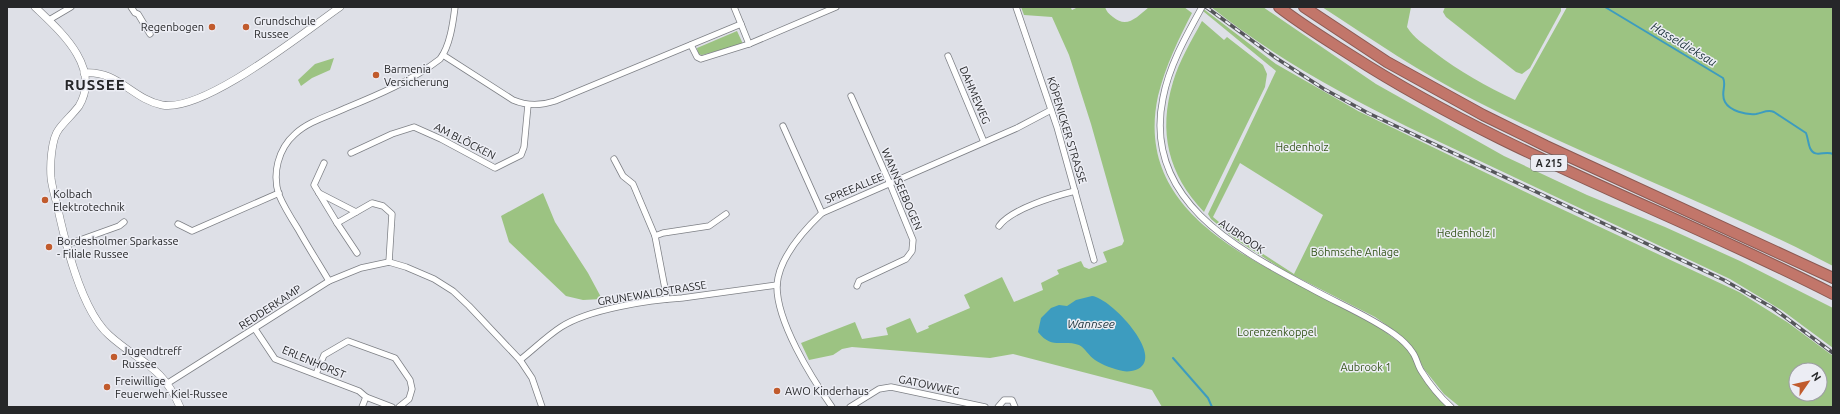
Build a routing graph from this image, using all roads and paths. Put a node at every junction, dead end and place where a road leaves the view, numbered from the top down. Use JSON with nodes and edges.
{"nodes":[{"id":1,"x":35,"y":7,"type":"edge"},
{"id":2,"x":72,"y":7,"type":"edge"},
{"id":3,"x":131,"y":7,"type":"edge"},
{"id":4,"x":340,"y":7,"type":"edge"},
{"id":5,"x":455,"y":7,"type":"edge"},
{"id":6,"x":734,"y":7,"type":"edge"},
{"id":7,"x":836,"y":7,"type":"edge"},
{"id":8,"x":1016,"y":7,"type":"edge"},
{"id":9,"x":1202,"y":7,"type":"edge"},
{"id":10,"x":1279,"y":7,"type":"edge"},
{"id":11,"x":1304,"y":7,"type":"edge"},
{"id":12,"x":49,"y":20,"type":"junction"},
{"id":13,"x":741,"y":24,"type":"junction"},
{"id":14,"x":150,"y":34,"type":"dead end"},
{"id":15,"x":691,"y":44,"type":"junction"},
{"id":16,"x":749,"y":44,"type":"junction"},
{"id":17,"x":443,"y":55,"type":"junction"},
{"id":18,"x":948,"y":56,"type":"dead end"},
{"id":19,"x":84,"y":74,"type":"junction"},
{"id":20,"x":851,"y":96,"type":"dead end"},
{"id":21,"x":528,"y":104,"type":"junction"},
{"id":22,"x":1051,"y":110,"type":"junction"},
{"id":23,"x":783,"y":126,"type":"dead end"},
{"id":24,"x":984,"y":142,"type":"junction"},
{"id":25,"x":351,"y":153,"type":"dead end"},
{"id":26,"x":614,"y":159,"type":"dead end"},
{"id":27,"x":324,"y":163,"type":"dead end"},
{"id":28,"x":890,"y":184,"type":"junction"},
{"id":29,"x":1075,"y":191,"type":"junction"},
{"id":30,"x":279,"y":193,"type":"junction"},
{"id":31,"x":319,"y":193,"type":"junction"},
{"id":32,"x":356,"y":212,"type":"junction"},
{"id":33,"x":822,"y":213,"type":"junction"},
{"id":34,"x":726,"y":214,"type":"dead end"},
{"id":35,"x":124,"y":222,"type":"dead end"},
{"id":36,"x":337,"y":223,"type":"junction"},
{"id":37,"x":178,"y":224,"type":"dead end"},
{"id":38,"x":999,"y":226,"type":"dead end"},
{"id":39,"x":655,"y":236,"type":"junction"},
{"id":40,"x":66,"y":245,"type":"junction"},
{"id":41,"x":356,"y":253,"type":"dead end"},
{"id":42,"x":1094,"y":260,"type":"dead end"},
{"id":43,"x":389,"y":262,"type":"junction"},
{"id":44,"x":1833,"y":278,"type":"edge"},
{"id":45,"x":329,"y":281,"type":"junction"},
{"id":46,"x":777,"y":284,"type":"junction"},
{"id":47,"x":857,"y":286,"type":"dead end"},
{"id":48,"x":1833,"y":294,"type":"edge"},
{"id":49,"x":667,"y":299,"type":"junction"},
{"id":50,"x":255,"y":329,"type":"junction"},
{"id":51,"x":520,"y":360,"type":"junction"},
{"id":52,"x":316,"y":374,"type":"junction"},
{"id":53,"x":168,"y":383,"type":"junction"},
{"id":54,"x":366,"y":397,"type":"junction"},
{"id":55,"x":180,"y":407,"type":"edge"},
{"id":56,"x":362,"y":407,"type":"edge"},
{"id":57,"x":392,"y":407,"type":"edge"},
{"id":58,"x":399,"y":407,"type":"edge"},
{"id":59,"x":542,"y":407,"type":"edge"},
{"id":60,"x":832,"y":407,"type":"edge"},
{"id":61,"x":850,"y":407,"type":"edge"},
{"id":62,"x":985,"y":407,"type":"edge"},
{"id":63,"x":998,"y":407,"type":"edge"},
{"id":64,"x":1015,"y":407,"type":"edge"},
{"id":65,"x":1451,"y":407,"type":"edge"}],
"edges":[{"from":1,"to":12,"type":"street"},
{"from":2,"to":12,"type":"street"},
{"from":3,"to":14,"type":"street"},
{"from":4,"to":19,"type":"street"},
{"from":5,"to":17,"type":"street"},
{"from":6,"to":13,"type":"street"},
{"from":7,"to":16,"type":"street"},
{"from":8,"to":22,"type":"street","name":"KÖPENICKER STRASSE"},
{"from":9,"to":65,"type":"street","name":"AUBROOK"},
{"from":10,"to":48,"type":"highway","number":"A 215"},
{"from":11,"to":44,"type":"highway","number":"A 215"},
{"from":12,"to":19,"type":"street"},
{"from":13,"to":15,"type":"street"},
{"from":13,"to":16,"type":"street"},
{"from":15,"to":16,"type":"street"},
{"from":15,"to":21,"type":"street"},
{"from":17,"to":21,"type":"street"},
{"from":17,"to":30,"type":"street"},
{"from":18,"to":24,"type":"street","name":"DAHMEWEG"},
{"from":19,"to":40,"type":"street"},
{"from":20,"to":28,"type":"street","name":"WANNSEEBOGEN"},
{"from":21,"to":25,"type":"street","name":"AM BLÖCKEN"},
{"from":22,"to":24,"type":"street","name":"SPREEALLEE"},
{"from":22,"to":29,"type":"street","name":"KÖPENICKER STRASSE"},
{"from":23,"to":33,"type":"street"},
{"from":24,"to":28,"type":"street","name":"SPREEALLEE"},
{"from":26,"to":39,"type":"street"},
{"from":27,"to":31,"type":"street"},
{"from":28,"to":33,"type":"street","name":"SPREEALLEE"},
{"from":28,"to":47,"type":"street","name":"WANNSEEBOGEN"},
{"from":29,"to":38,"type":"street"},
{"from":29,"to":42,"type":"street","name":"KÖPENICKER STRASSE"},
{"from":30,"to":37,"type":"street"},
{"from":30,"to":45,"type":"street"},
{"from":31,"to":32,"type":"street"},
{"from":31,"to":36,"type":"street"},
{"from":32,"to":36,"type":"street"},
{"from":32,"to":43,"type":"street"},
{"from":33,"to":46,"type":"street","name":"SPREEALLEE"},
{"from":34,"to":39,"type":"street"},
{"from":35,"to":40,"type":"street"},
{"from":36,"to":41,"type":"street"},
{"from":39,"to":49,"type":"street"},
{"from":40,"to":53,"type":"street"},
{"from":43,"to":45,"type":"street","name":"REDDERKAMP"},
{"from":43,"to":51,"type":"street"},
{"from":45,"to":50,"type":"street","name":"REDDERKAMP"},
{"from":46,"to":49,"type":"street","name":"GRUNEWALDSTRASSE"},
{"from":46,"to":60,"type":"street","name":"SPREEALLEE"},
{"from":49,"to":51,"type":"street","name":"GRUNEWALDSTRASSE"},
{"from":50,"to":52,"type":"street","name":"ERLENHORST"},
{"from":50,"to":53,"type":"street","name":"REDDERKAMP"},
{"from":51,"to":59,"type":"street"},
{"from":52,"to":54,"type":"street","name":"ERLENHORST"},
{"from":52,"to":58,"type":"street"},
{"from":53,"to":55,"type":"street"},
{"from":54,"to":56,"type":"street"},
{"from":54,"to":57,"type":"street","name":"ERLENHORST"},
{"from":61,"to":62,"type":"street","name":"GATOWWEG"},
{"from":63,"to":64,"type":"street"}]}
